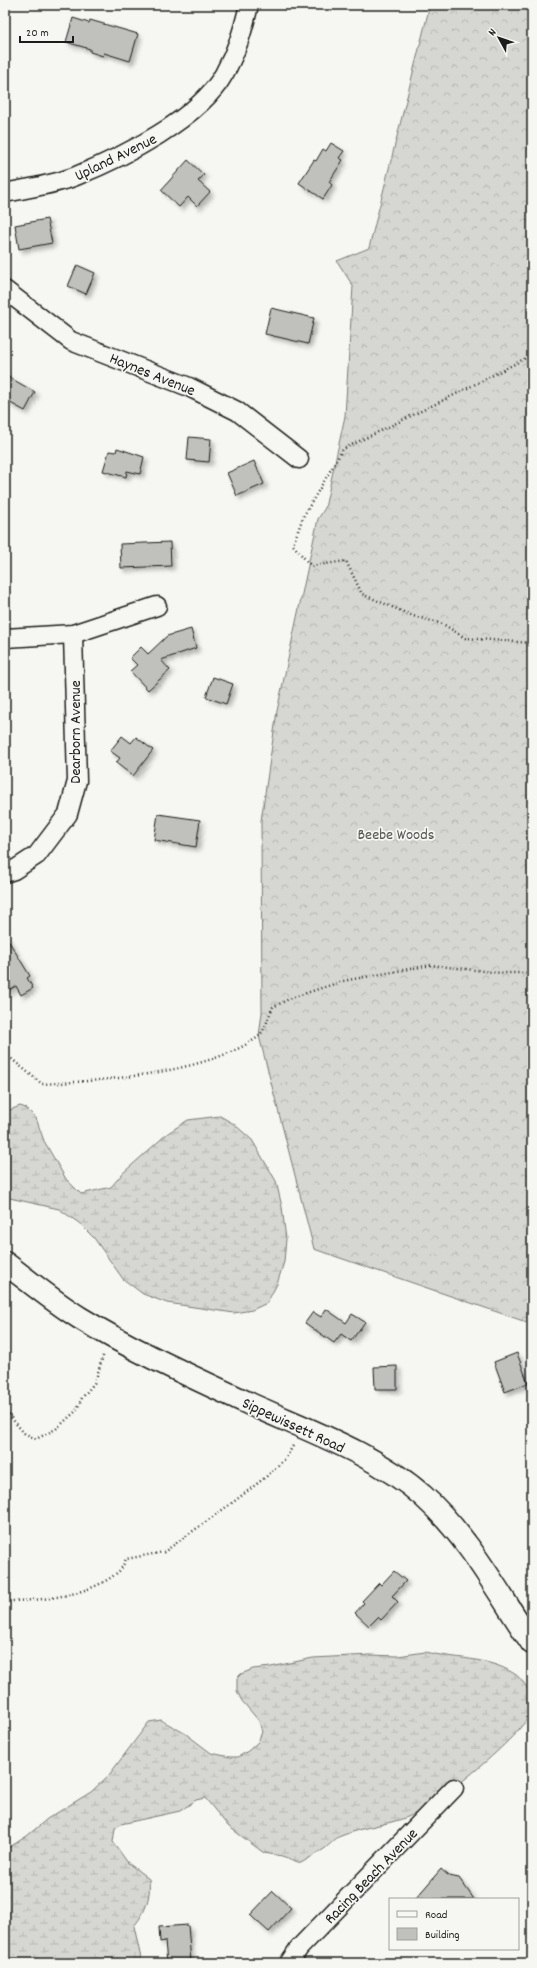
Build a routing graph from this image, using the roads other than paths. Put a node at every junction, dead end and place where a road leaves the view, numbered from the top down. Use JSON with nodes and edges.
{"nodes":[{"id":1,"x":249,"y":5,"type":"edge"},
{"id":2,"x":5,"y":193,"type":"edge"},
{"id":3,"x":5,"y":290,"type":"edge"},
{"id":4,"x":299,"y":459,"type":"dead end"},
{"id":5,"x":157,"y":606,"type":"dead end"},
{"id":6,"x":73,"y":634,"type":"junction"},
{"id":7,"x":5,"y":638,"type":"edge"},
{"id":8,"x":5,"y":873,"type":"edge"},
{"id":9,"x":5,"y":1263,"type":"edge"},
{"id":10,"x":532,"y":1643,"type":"edge"},
{"id":11,"x":454,"y":1788,"type":"dead end"},
{"id":12,"x":289,"y":1963,"type":"edge"}],
"edges":[{"from":1,"to":2,"type":"street","name":"Upland Avenue"},
{"from":3,"to":4,"type":"street","name":"Haynes Avenue"},
{"from":5,"to":6,"type":"street"},
{"from":6,"to":7,"type":"street"},
{"from":6,"to":8,"type":"street","name":"Dearborn Avenue"},
{"from":9,"to":10,"type":"main road","name":"Sippewissett Road"},
{"from":11,"to":12,"type":"street","name":"Racing Beach Avenue"}]}
